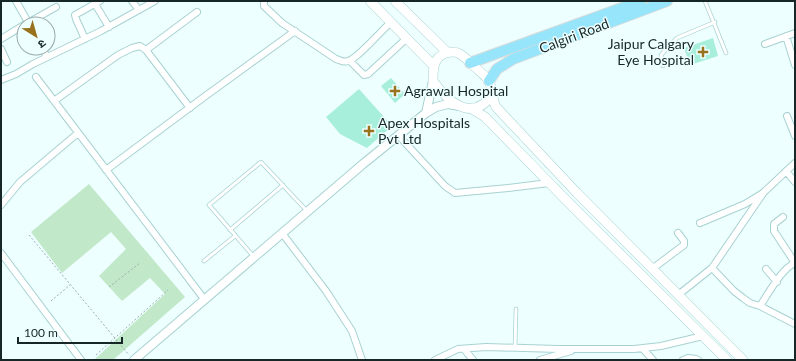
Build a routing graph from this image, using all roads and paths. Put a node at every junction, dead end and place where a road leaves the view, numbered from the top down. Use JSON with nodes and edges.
{"nodes":[{"id":1,"x":16,"y":1,"type":"edge"},
{"id":2,"x":132,"y":1,"type":"edge"},
{"id":3,"x":155,"y":1,"type":"edge"},
{"id":4,"x":264,"y":1,"type":"edge"},
{"id":5,"x":370,"y":1,"type":"edge"},
{"id":6,"x":395,"y":1,"type":"edge"},
{"id":7,"x":641,"y":1,"type":"edge"},
{"id":8,"x":667,"y":1,"type":"edge"},
{"id":9,"x":705,"y":1,"type":"edge"},
{"id":10,"x":98,"y":2,"type":"edge"},
{"id":11,"x":649,"y":4,"type":"edge"},
{"id":12,"x":56,"y":7,"type":"dead end"},
{"id":13,"x":138,"y":10,"type":"junction"},
{"id":14,"x":197,"y":12,"type":"dead end"},
{"id":15,"x":23,"y":16,"type":"edge"},
{"id":16,"x":41,"y":16,"type":"edge"},
{"id":17,"x":391,"y":22,"type":"junction"},
{"id":18,"x":715,"y":22,"type":"junction"},
{"id":19,"x":109,"y":27,"type":"junction"},
{"id":20,"x":16,"y":30,"type":"edge"},
{"id":21,"x":295,"y":31,"type":"junction"},
{"id":22,"x":795,"y":33,"type":"edge"},
{"id":23,"x":786,"y":36,"type":"junction"},
{"id":24,"x":407,"y":38,"type":"junction"},
{"id":25,"x":1,"y":39,"type":"edge"},
{"id":26,"x":85,"y":39,"type":"junction"},
{"id":27,"x":764,"y":44,"type":"dead end"},
{"id":28,"x":1,"y":48,"type":"edge"},
{"id":29,"x":146,"y":50,"type":"junction"},
{"id":30,"x":447,"y":52,"type":"junction"},
{"id":31,"x":726,"y":53,"type":"dead end"},
{"id":32,"x":47,"y":57,"type":"joint"},
{"id":33,"x":350,"y":61,"type":"junction"},
{"id":34,"x":7,"y":62,"type":"dead end"},
{"id":35,"x":470,"y":63,"type":"junction"},
{"id":36,"x":433,"y":65,"type":"junction"},
{"id":37,"x":795,"y":65,"type":"edge"},
{"id":38,"x":663,"y":66,"type":"dead end"},
{"id":39,"x":36,"y":77,"type":"dead end"},
{"id":40,"x":1,"y":80,"type":"edge"},
{"id":41,"x":489,"y":81,"type":"junction"},
{"id":42,"x":433,"y":82,"type":"junction"},
{"id":43,"x":492,"y":95,"type":"junction"},
{"id":44,"x":54,"y":101,"type":"junction"},
{"id":45,"x":459,"y":106,"type":"junction"},
{"id":46,"x":190,"y":108,"type":"junction"},
{"id":47,"x":472,"y":109,"type":"junction"},
{"id":48,"x":426,"y":113,"type":"junction"},
{"id":49,"x":795,"y":116,"type":"edge"},
{"id":50,"x":78,"y":133,"type":"junction"},
{"id":51,"x":398,"y":135,"type":"junction"},
{"id":52,"x":795,"y":136,"type":"edge"},
{"id":53,"x":795,"y":163,"type":"edge"},
{"id":54,"x":106,"y":170,"type":"junction"},
{"id":55,"x":786,"y":171,"type":"junction"},
{"id":56,"x":549,"y":182,"type":"junction"},
{"id":57,"x":795,"y":182,"type":"edge"},
{"id":58,"x":283,"y":185,"type":"junction"},
{"id":59,"x":764,"y":192,"type":"junction"},
{"id":60,"x":1,"y":205,"type":"edge"},
{"id":61,"x":307,"y":211,"type":"junction"},
{"id":62,"x":783,"y":217,"type":"dead end"},
{"id":63,"x":700,"y":222,"type":"dead end"},
{"id":64,"x":230,"y":230,"type":"junction"},
{"id":65,"x":282,"y":233,"type":"junction"},
{"id":66,"x":678,"y":233,"type":"dead end"},
{"id":67,"x":28,"y":235,"type":"dead end"},
{"id":68,"x":234,"y":236,"type":"junction"},
{"id":69,"x":1,"y":253,"type":"edge"},
{"id":70,"x":254,"y":257,"type":"junction"},
{"id":71,"x":204,"y":261,"type":"dead end"},
{"id":72,"x":140,"y":263,"type":"dead end"},
{"id":73,"x":795,"y":263,"type":"edge"},
{"id":74,"x":712,"y":268,"type":"junction"},
{"id":75,"x":652,"y":269,"type":"junction"},
{"id":76,"x":766,"y":269,"type":"dead end"},
{"id":77,"x":777,"y":282,"type":"junction"},
{"id":78,"x":70,"y":285,"type":"junction"},
{"id":79,"x":109,"y":287,"type":"dead end"},
{"id":80,"x":168,"y":290,"type":"dead end"},
{"id":81,"x":678,"y":295,"type":"junction"},
{"id":82,"x":204,"y":299,"type":"junction"},
{"id":83,"x":51,"y":300,"type":"dead end"},
{"id":84,"x":760,"y":306,"type":"junction"},
{"id":85,"x":516,"y":309,"type":"dead end"},
{"id":86,"x":795,"y":324,"type":"edge"},
{"id":87,"x":703,"y":336,"type":"junction"},
{"id":88,"x":115,"y":339,"type":"junction"},
{"id":89,"x":515,"y":348,"type":"junction"},
{"id":90,"x":464,"y":349,"type":"junction"},
{"id":91,"x":577,"y":349,"type":"junction"},
{"id":92,"x":643,"y":349,"type":"junction"},
{"id":93,"x":96,"y":355,"type":"dead end"},
{"id":94,"x":131,"y":357,"type":"edge"},
{"id":95,"x":80,"y":360,"type":"edge"},
{"id":96,"x":362,"y":360,"type":"edge"},
{"id":97,"x":435,"y":360,"type":"edge"},
{"id":98,"x":473,"y":360,"type":"edge"},
{"id":99,"x":540,"y":360,"type":"edge"},
{"id":100,"x":652,"y":360,"type":"edge"},
{"id":101,"x":683,"y":360,"type":"edge"},
{"id":102,"x":698,"y":360,"type":"edge"},
{"id":103,"x":727,"y":360,"type":"edge"},
{"id":104,"x":743,"y":360,"type":"edge"}],
"edges":[{"from":1,"to":15,"type":"street"},
{"from":2,"to":13,"type":"street"},
{"from":3,"to":13,"type":"street"},
{"from":4,"to":21,"type":"street"},
{"from":5,"to":17,"type":"main road"},
{"from":6,"to":30,"type":"main road"},
{"from":7,"to":35,"type":"main road","name":"Calgiri Road"},
{"from":8,"to":11,"type":"main road","name":"Calgiri Road"},
{"from":9,"to":18,"type":"lane"},
{"from":10,"to":19,"type":"street"},
{"from":10,"to":26,"type":"street"},
{"from":11,"to":41,"type":"main road","name":"Calgiri Road"},
{"from":12,"to":16,"type":"street"},
{"from":13,"to":19,"type":"street"},
{"from":14,"to":29,"type":"street"},
{"from":17,"to":24,"type":"main road"},
{"from":17,"to":33,"type":"street"},
{"from":18,"to":31,"type":"lane"},
{"from":18,"to":38,"type":"lane"},
{"from":19,"to":26,"type":"street"},
{"from":20,"to":25,"type":"street"},
{"from":21,"to":33,"type":"street"},
{"from":21,"to":46,"type":"street"},
{"from":22,"to":23,"type":"street"},
{"from":23,"to":27,"type":"street"},
{"from":23,"to":37,"type":"street"},
{"from":24,"to":33,"type":"street"},
{"from":24,"to":36,"type":"main road"},
{"from":26,"to":32,"type":"street"},
{"from":28,"to":34,"type":"street"},
{"from":29,"to":44,"type":"street"},
{"from":29,"to":46,"type":"street"},
{"from":30,"to":35,"type":"main road"},
{"from":30,"to":36,"type":"main road"},
{"from":32,"to":40,"type":"street"},
{"from":35,"to":41,"type":"main road"},
{"from":36,"to":42,"type":"main road"},
{"from":39,"to":44,"type":"street"},
{"from":41,"to":43,"type":"main road"},
{"from":42,"to":45,"type":"main road"},
{"from":42,"to":48,"type":"street"},
{"from":43,"to":47,"type":"main road"},
{"from":43,"to":75,"type":"main road"},
{"from":44,"to":50,"type":"street"},
{"from":45,"to":47,"type":"main road"},
{"from":45,"to":48,"type":"street"},
{"from":46,"to":54,"type":"street"},
{"from":47,"to":56,"type":"main road"},
{"from":48,"to":51,"type":"street"},
{"from":49,"to":52,"type":"street"},
{"from":50,"to":54,"type":"street"},
{"from":50,"to":60,"type":"street"},
{"from":51,"to":56,"type":"street"},
{"from":51,"to":61,"type":"street"},
{"from":53,"to":55,"type":"street"},
{"from":54,"to":82,"type":"street"},
{"from":55,"to":57,"type":"street"},
{"from":55,"to":59,"type":"street"},
{"from":56,"to":87,"type":"main road"},
{"from":58,"to":61,"type":"lane"},
{"from":58,"to":64,"type":"lane"},
{"from":58,"to":64,"type":"lane"},
{"from":59,"to":63,"type":"street"},
{"from":59,"to":74,"type":"street"},
{"from":61,"to":65,"type":"street"},
{"from":62,"to":73,"type":"street"},
{"from":64,"to":68,"type":"lane"},
{"from":65,"to":70,"type":"street"},
{"from":65,"to":96,"type":"street"},
{"from":66,"to":75,"type":"street"},
{"from":67,"to":78,"type":"path"},
{"from":68,"to":70,"type":"lane"},
{"from":68,"to":71,"type":"lane"},
{"from":69,"to":95,"type":"street"},
{"from":70,"to":82,"type":"street"},
{"from":72,"to":79,"type":"path"},
{"from":73,"to":77,"type":"street"},
{"from":74,"to":81,"type":"street"},
{"from":74,"to":84,"type":"street"},
{"from":75,"to":81,"type":"main road"},
{"from":76,"to":77,"type":"street"},
{"from":77,"to":84,"type":"street"},
{"from":78,"to":83,"type":"path"},
{"from":78,"to":88,"type":"path"},
{"from":80,"to":88,"type":"path"},
{"from":81,"to":104,"type":"main road"},
{"from":82,"to":94,"type":"street"},
{"from":84,"to":86,"type":"street"},
{"from":85,"to":89,"type":"lane"},
{"from":87,"to":92,"type":"street"},
{"from":87,"to":103,"type":"main road"},
{"from":88,"to":93,"type":"path"},
{"from":88,"to":94,"type":"path"},
{"from":89,"to":90,"type":"street"},
{"from":89,"to":91,"type":"street"},
{"from":90,"to":97,"type":"street"},
{"from":90,"to":98,"type":"street"},
{"from":91,"to":92,"type":"street"},
{"from":91,"to":99,"type":"street"},
{"from":92,"to":100,"type":"street"},
{"from":101,"to":102,"type":"street"}]}
